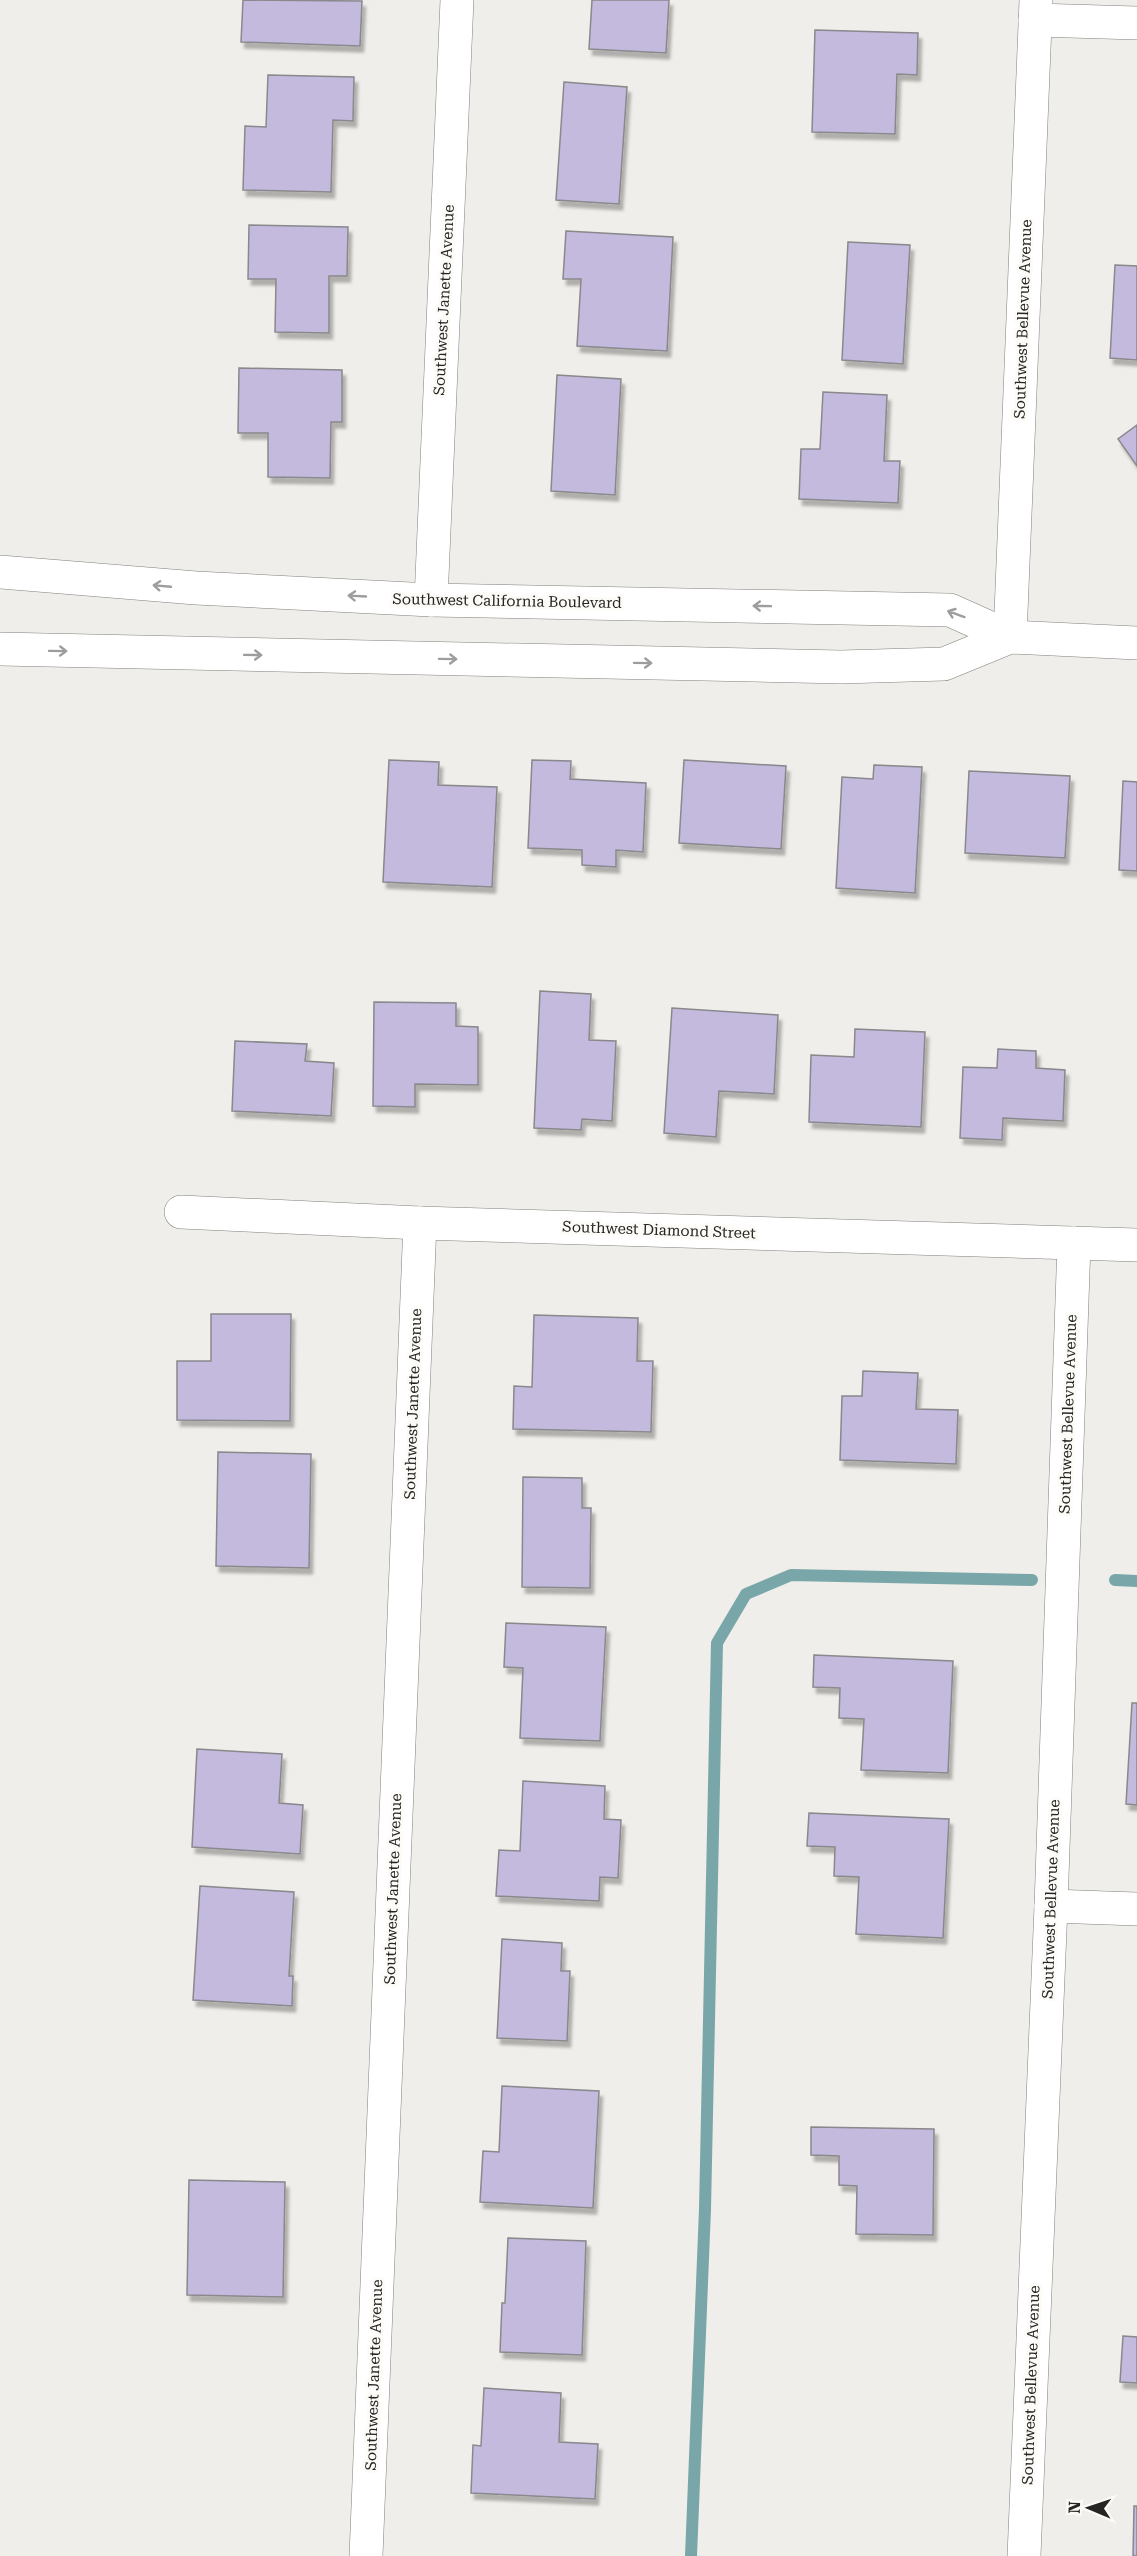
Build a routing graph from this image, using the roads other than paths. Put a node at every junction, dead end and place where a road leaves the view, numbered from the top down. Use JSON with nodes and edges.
{"nodes":[{"id":1,"x":458,"y":0,"type":"edge"},
{"id":2,"x":1036,"y":10,"type":"edge"},
{"id":3,"x":1137,"y":22,"type":"edge"},
{"id":4,"x":0,"y":572,"type":"edge"},
{"id":5,"x":431,"y":600,"type":"junction"},
{"id":6,"x":1010,"y":637,"type":"junction"},
{"id":7,"x":1137,"y":643,"type":"edge"},
{"id":8,"x":0,"y":649,"type":"edge"},
{"id":9,"x":181,"y":1212,"type":"dead end"},
{"id":10,"x":420,"y":1223,"type":"junction"},
{"id":11,"x":1074,"y":1243,"type":"junction"},
{"id":12,"x":1137,"y":1245,"type":"edge"},
{"id":13,"x":1051,"y":1906,"type":"junction"},
{"id":14,"x":1137,"y":1909,"type":"edge"},
{"id":15,"x":366,"y":2556,"type":"edge"},
{"id":16,"x":1024,"y":2556,"type":"edge"}],
"edges":[{"from":1,"to":5,"type":"street","name":"Southwest Janette Avenue"},
{"from":2,"to":3,"type":"street"},
{"from":2,"to":6,"type":"street","name":"Southwest Bellevue Avenue"},
{"from":5,"to":4,"type":"street","name":"Southwest California Boulevard","one_way":true},
{"from":6,"to":5,"type":"street","name":"Southwest California Boulevard","one_way":true},
{"from":6,"to":7,"type":"street","name":"Southwest California Boulevard"},
{"from":8,"to":6,"type":"street","name":"Southwest California Boulevard","one_way":true},
{"from":9,"to":10,"type":"street","name":"Southwest Diamond Street"},
{"from":10,"to":11,"type":"street","name":"Southwest Diamond Street"},
{"from":10,"to":15,"type":"street","name":"Southwest Janette Avenue"},
{"from":11,"to":12,"type":"street","name":"Southwest Diamond Street"},
{"from":11,"to":13,"type":"street","name":"Southwest Bellevue Avenue"},
{"from":13,"to":14,"type":"street"},
{"from":13,"to":16,"type":"street","name":"Southwest Bellevue Avenue"}]}
